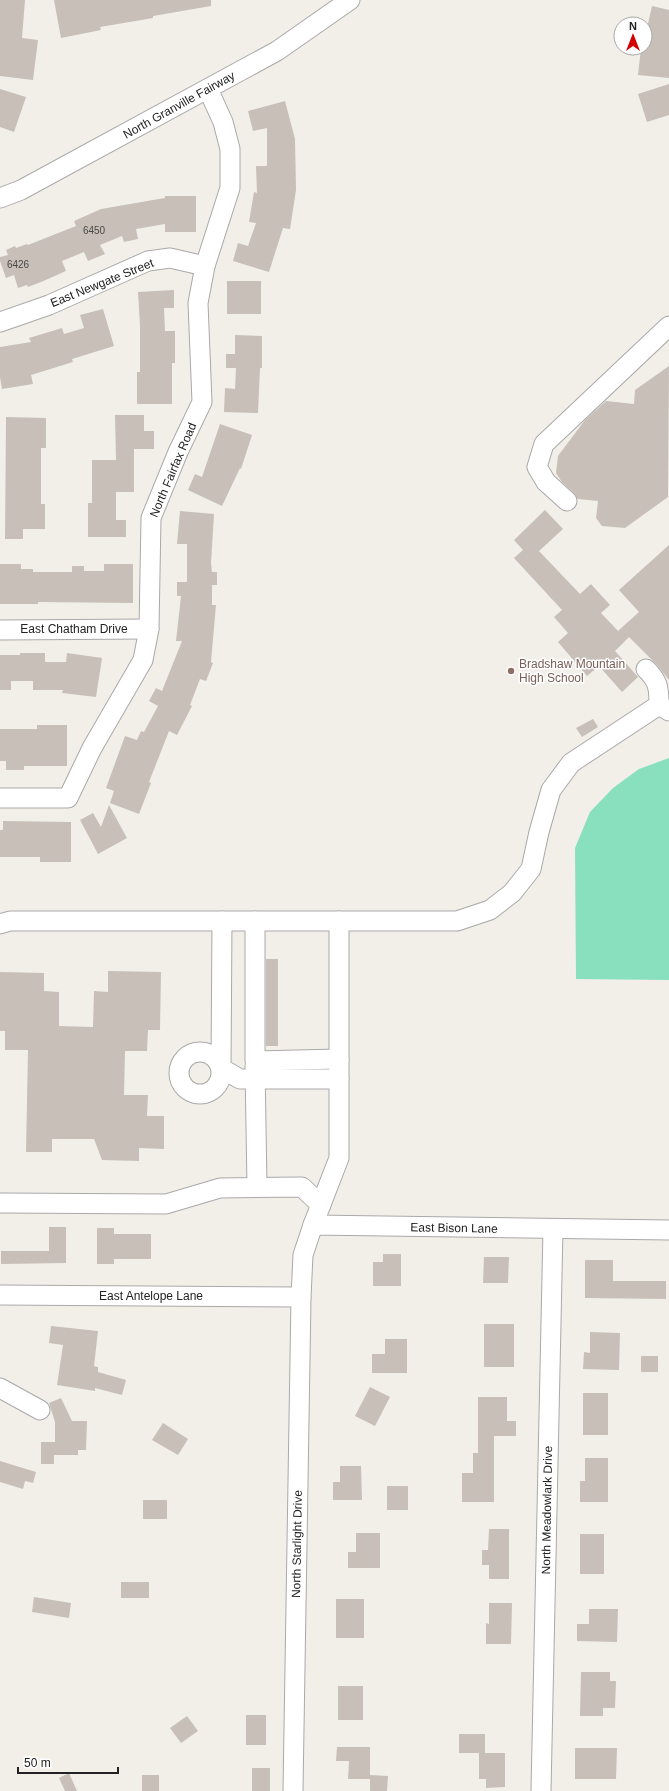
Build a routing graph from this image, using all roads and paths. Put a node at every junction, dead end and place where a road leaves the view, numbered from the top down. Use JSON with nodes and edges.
{"nodes":[{"id":1,"x":350,"y":0,"type":"edge"},
{"id":2,"x":208,"y":89,"type":"junction"},
{"id":3,"x":0,"y":198,"type":"edge"},
{"id":4,"x":205,"y":266,"type":"junction"},
{"id":5,"x":0,"y":322,"type":"edge"},
{"id":6,"x":669,"y":326,"type":"edge"},
{"id":7,"x":567,"y":501,"type":"dead end"},
{"id":8,"x":149,"y":629,"type":"junction"},
{"id":9,"x":0,"y":630,"type":"edge"},
{"id":10,"x":646,"y":668,"type":"dead end"},
{"id":11,"x":664,"y":708,"type":"edge"},
{"id":12,"x":0,"y":798,"type":"edge"},
{"id":13,"x":222,"y":921,"type":"junction"},
{"id":14,"x":255,"y":921,"type":"junction"},
{"id":15,"x":339,"y":922,"type":"junction"},
{"id":16,"x":0,"y":924,"type":"edge"},
{"id":17,"x":339,"y":1059,"type":"junction"},
{"id":18,"x":256,"y":1070,"type":"junction"},
{"id":19,"x":339,"y":1079,"type":"junction"},
{"id":20,"x":257,"y":1187,"type":"junction"},
{"id":21,"x":0,"y":1203,"type":"edge"},
{"id":22,"x":321,"y":1205,"type":"junction"},
{"id":23,"x":313,"y":1225,"type":"junction"},
{"id":24,"x":553,"y":1229,"type":"junction"},
{"id":25,"x":669,"y":1230,"type":"edge"},
{"id":26,"x":301,"y":1296,"type":"junction"},
{"id":27,"x":1,"y":1298,"type":"edge"},
{"id":28,"x":0,"y":1388,"type":"edge"},
{"id":29,"x":40,"y":1410,"type":"dead end"},
{"id":30,"x":293,"y":1791,"type":"edge"},
{"id":31,"x":541,"y":1791,"type":"edge"}],
"edges":[{"from":1,"to":2,"type":"street","name":"North Granville Fairway"},
{"from":2,"to":3,"type":"street","name":"North Granville Fairway"},
{"from":2,"to":4,"type":"street","name":"North Fairfax Road"},
{"from":4,"to":5,"type":"street","name":"East Newgate Street"},
{"from":4,"to":8,"type":"street","name":"North Fairfax Road"},
{"from":6,"to":7,"type":"street"},
{"from":8,"to":9,"type":"street","name":"East Chatham Drive"},
{"from":8,"to":12,"type":"street","name":"North Fairfax Road"},
{"from":10,"to":11,"type":"street"},
{"from":11,"to":15,"type":"street"},
{"from":13,"to":14,"type":"street"},
{"from":13,"to":16,"type":"street"},
{"from":13,"to":18,"type":"street"},
{"from":14,"to":15,"type":"street"},
{"from":14,"to":18,"type":"street"},
{"from":15,"to":17,"type":"street"},
{"from":17,"to":18,"type":"street"},
{"from":17,"to":19,"type":"street"},
{"from":18,"to":19,"type":"street"},
{"from":18,"to":20,"type":"street"},
{"from":19,"to":22,"type":"street"},
{"from":20,"to":21,"type":"street"},
{"from":20,"to":22,"type":"street"},
{"from":22,"to":23,"type":"street"},
{"from":23,"to":24,"type":"street","name":"East Bison Lane"},
{"from":23,"to":26,"type":"street"},
{"from":24,"to":25,"type":"street","name":"East Bison Lane"},
{"from":24,"to":31,"type":"street","name":"North Meadowlark Drive"},
{"from":26,"to":27,"type":"street","name":"East Antelope Lane"},
{"from":26,"to":30,"type":"street","name":"North Starlight Drive"},
{"from":28,"to":29,"type":"street"}]}
